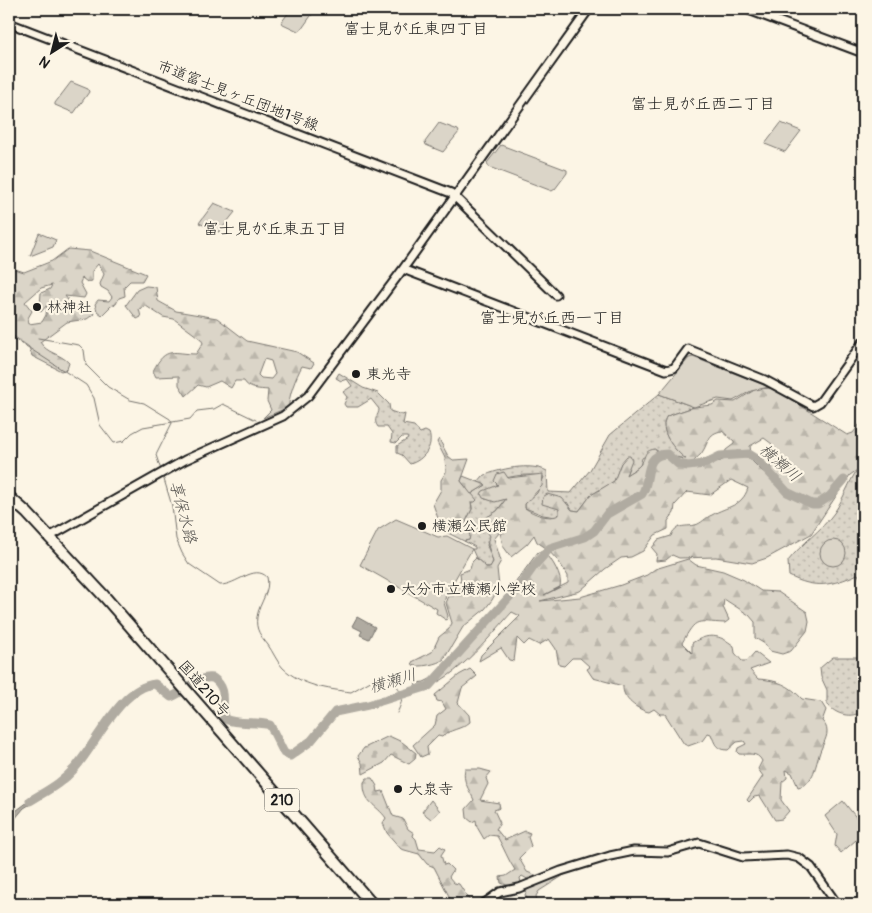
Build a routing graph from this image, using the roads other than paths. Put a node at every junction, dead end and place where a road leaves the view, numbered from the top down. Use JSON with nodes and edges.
{"nodes":[{"id":1,"x":589,"y":9,"type":"edge"},
{"id":2,"x":746,"y":9,"type":"edge"},
{"id":3,"x":9,"y":23,"type":"edge"},
{"id":4,"x":863,"y":53,"type":"edge"},
{"id":5,"x":456,"y":196,"type":"junction"},
{"id":6,"x":403,"y":269,"type":"junction"},
{"id":7,"x":556,"y":295,"type":"dead end"},
{"id":8,"x":863,"y":342,"type":"edge"},
{"id":9,"x":9,"y":498,"type":"edge"},
{"id":10,"x":49,"y":537,"type":"junction"},
{"id":11,"x":372,"y":904,"type":"edge"},
{"id":12,"x":483,"y":904,"type":"edge"},
{"id":13,"x":837,"y":904,"type":"edge"}],
"edges":[{"from":1,"to":5,"type":"street"},
{"from":2,"to":4,"type":"street"},
{"from":3,"to":5,"type":"street","name":"市道富士見ヶ丘団地1号線"},
{"from":5,"to":6,"type":"street"},
{"from":5,"to":7,"type":"street"},
{"from":6,"to":8,"type":"street"},
{"from":6,"to":10,"type":"street"},
{"from":9,"to":10,"type":"highway","name":"国道210号","number":"210"},
{"from":10,"to":11,"type":"highway","name":"国道210号","number":"210"},
{"from":12,"to":13,"type":"street"}]}
